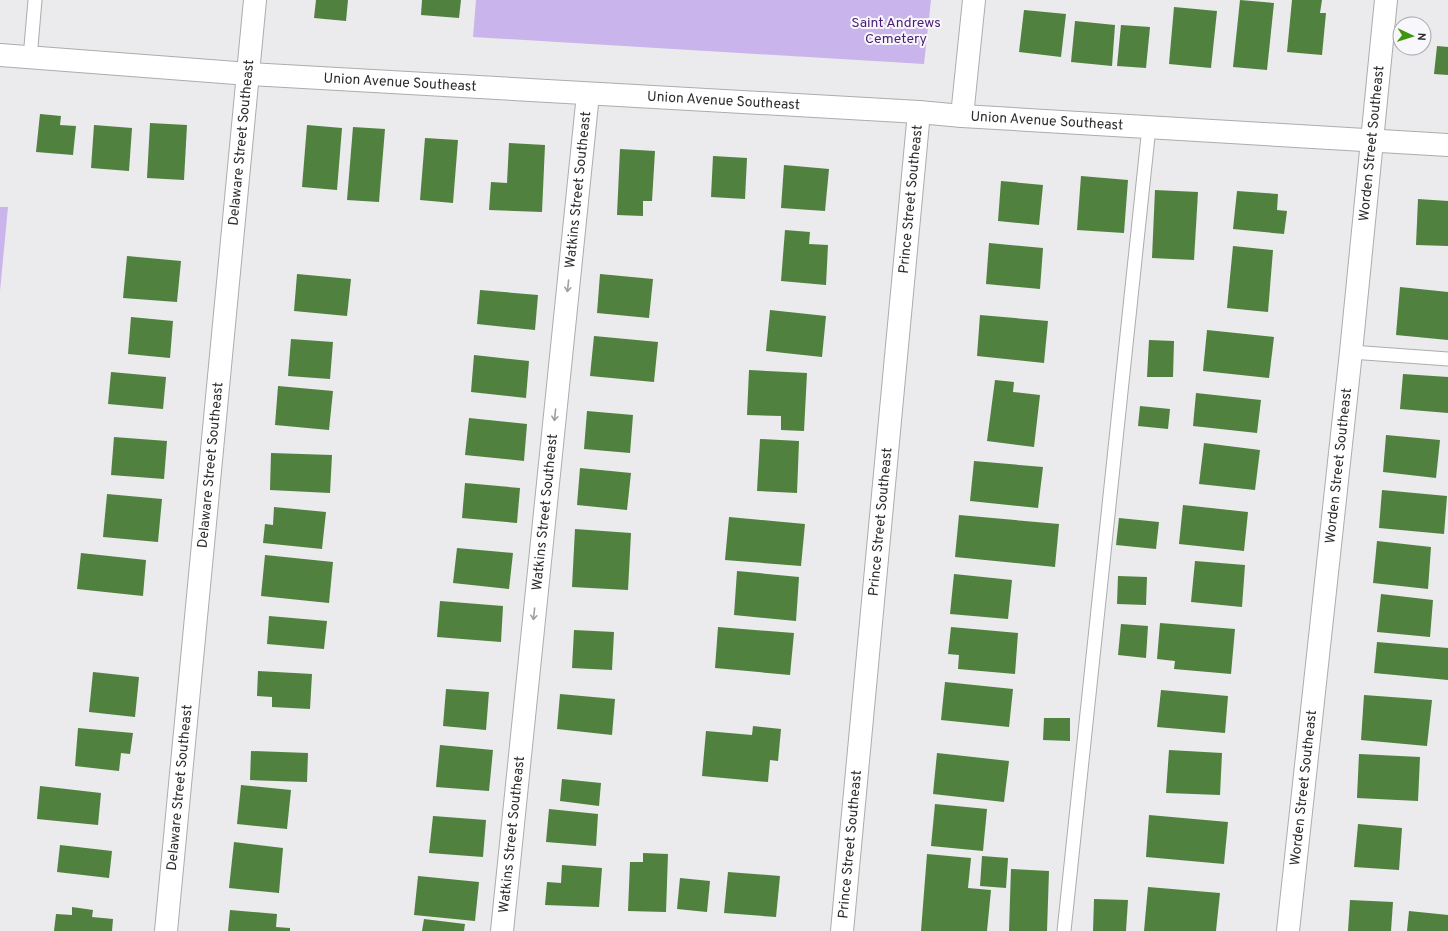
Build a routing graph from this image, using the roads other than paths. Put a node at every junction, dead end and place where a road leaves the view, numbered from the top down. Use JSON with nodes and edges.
{"nodes":[{"id":1,"x":35,"y":0,"type":"edge"},
{"id":2,"x":256,"y":0,"type":"edge"},
{"id":3,"x":974,"y":0,"type":"edge"},
{"id":4,"x":1386,"y":0,"type":"edge"},
{"id":5,"x":0,"y":55,"type":"edge"},
{"id":6,"x":30,"y":58,"type":"junction"},
{"id":7,"x":249,"y":74,"type":"junction"},
{"id":8,"x":588,"y":94,"type":"junction"},
{"id":9,"x":919,"y":112,"type":"junction"},
{"id":10,"x":962,"y":116,"type":"junction"},
{"id":11,"x":1150,"y":127,"type":"junction"},
{"id":12,"x":1372,"y":140,"type":"junction"},
{"id":13,"x":1448,"y":144,"type":"edge"},
{"id":14,"x":1351,"y":352,"type":"junction"},
{"id":15,"x":1448,"y":359,"type":"edge"},
{"id":16,"x":166,"y":931,"type":"edge"},
{"id":17,"x":502,"y":931,"type":"edge"},
{"id":18,"x":842,"y":931,"type":"edge"},
{"id":19,"x":1064,"y":931,"type":"edge"},
{"id":20,"x":1288,"y":931,"type":"edge"}],
"edges":[{"from":1,"to":6,"type":"lane"},
{"from":2,"to":7,"type":"street","name":"Delaware Street Southeast"},
{"from":3,"to":10,"type":"street"},
{"from":4,"to":12,"type":"street","name":"Worden Street Southeast"},
{"from":5,"to":6,"type":"street","name":"Union Avenue Southeast"},
{"from":6,"to":7,"type":"street","name":"Union Avenue Southeast"},
{"from":7,"to":8,"type":"street","name":"Union Avenue Southeast"},
{"from":7,"to":16,"type":"street","name":"Delaware Street Southeast"},
{"from":8,"to":9,"type":"street","name":"Union Avenue Southeast"},
{"from":8,"to":17,"type":"street","name":"Watkins Street Southeast","one_way":true},
{"from":9,"to":10,"type":"street","name":"Union Avenue Southeast"},
{"from":9,"to":18,"type":"street","name":"Prince Street Southeast"},
{"from":10,"to":11,"type":"street","name":"Union Avenue Southeast"},
{"from":11,"to":12,"type":"street","name":"Union Avenue Southeast"},
{"from":11,"to":19,"type":"lane"},
{"from":12,"to":13,"type":"street","name":"Union Avenue Southeast"},
{"from":12,"to":14,"type":"street","name":"Worden Street Southeast"},
{"from":14,"to":15,"type":"lane"},
{"from":14,"to":20,"type":"street","name":"Worden Street Southeast"}]}
